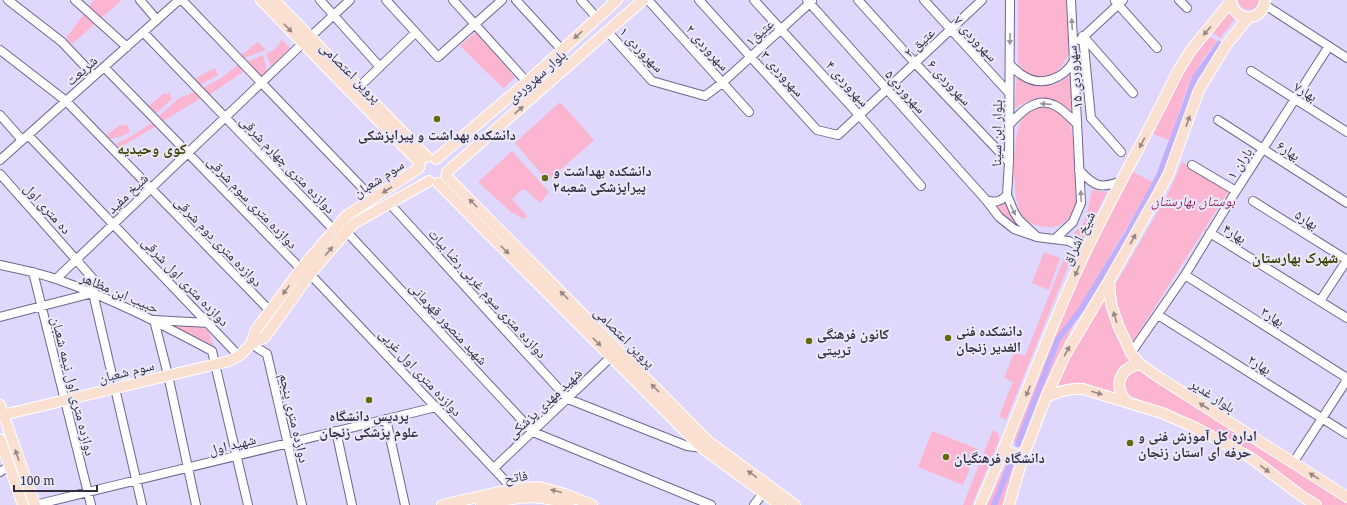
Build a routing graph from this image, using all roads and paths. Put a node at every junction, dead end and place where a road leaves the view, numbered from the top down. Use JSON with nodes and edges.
{"nodes":[{"id":1,"x":8,"y":0,"type":"edge"},
{"id":2,"x":75,"y":0,"type":"edge"},
{"id":3,"x":140,"y":0,"type":"edge"},
{"id":4,"x":181,"y":0,"type":"edge"},
{"id":5,"x":261,"y":0,"type":"edge"},
{"id":6,"x":274,"y":0,"type":"edge"},
{"id":7,"x":320,"y":0,"type":"edge"},
{"id":8,"x":350,"y":0,"type":"edge"},
{"id":9,"x":386,"y":0,"type":"edge"},
{"id":10,"x":453,"y":0,"type":"edge"},
{"id":11,"x":502,"y":0,"type":"edge"},
{"id":12,"x":516,"y":0,"type":"edge"},
{"id":13,"x":581,"y":0,"type":"edge"},
{"id":14,"x":617,"y":0,"type":"edge"},
{"id":15,"x":643,"y":0,"type":"edge"},
{"id":16,"x":648,"y":0,"type":"edge"},
{"id":17,"x":699,"y":0,"type":"edge"},
{"id":18,"x":754,"y":0,"type":"edge"},
{"id":19,"x":858,"y":0,"type":"edge"},
{"id":20,"x":924,"y":0,"type":"edge"},
{"id":21,"x":982,"y":0,"type":"edge"},
{"id":22,"x":1010,"y":0,"type":"edge"},
{"id":23,"x":1071,"y":0,"type":"edge"},
{"id":24,"x":1179,"y":0,"type":"edge"},
{"id":25,"x":1231,"y":0,"type":"edge"},
{"id":26,"x":810,"y":1,"type":"edge"},
{"id":27,"x":1118,"y":1,"type":"edge"},
{"id":28,"x":1265,"y":3,"type":"edge"},
{"id":29,"x":1187,"y":8,"type":"dead end"},
{"id":30,"x":333,"y":15,"type":"junction"},
{"id":31,"x":597,"y":18,"type":"junction"},
{"id":32,"x":1248,"y":18,"type":"junction"},
{"id":33,"x":157,"y":20,"type":"junction"},
{"id":34,"x":475,"y":24,"type":"junction"},
{"id":35,"x":781,"y":29,"type":"junction"},
{"id":36,"x":951,"y":30,"type":"junction"},
{"id":37,"x":143,"y":32,"type":"junction"},
{"id":38,"x":608,"y":32,"type":"junction"},
{"id":39,"x":415,"y":33,"type":"junction"},
{"id":40,"x":1083,"y":36,"type":"junction"},
{"id":41,"x":306,"y":40,"type":"junction"},
{"id":42,"x":1073,"y":46,"type":"junction"},
{"id":43,"x":1329,"y":46,"type":"junction"},
{"id":44,"x":127,"y":47,"type":"junction"},
{"id":45,"x":1157,"y":48,"type":"dead end"},
{"id":46,"x":0,"y":50,"type":"edge"},
{"id":47,"x":562,"y":50,"type":"junction"},
{"id":48,"x":750,"y":57,"type":"junction"},
{"id":49,"x":1347,"y":58,"type":"edge"},
{"id":50,"x":1074,"y":60,"type":"junction"},
{"id":51,"x":915,"y":63,"type":"junction"},
{"id":52,"x":1010,"y":65,"type":"junction"},
{"id":53,"x":104,"y":67,"type":"junction"},
{"id":54,"x":380,"y":67,"type":"junction"},
{"id":55,"x":1251,"y":71,"type":"dead end"},
{"id":56,"x":94,"y":76,"type":"junction"},
{"id":57,"x":527,"y":82,"type":"junction"},
{"id":58,"x":262,"y":83,"type":"junction"},
{"id":59,"x":722,"y":83,"type":"junction"},
{"id":60,"x":359,"y":87,"type":"junction"},
{"id":61,"x":887,"y":89,"type":"junction"},
{"id":62,"x":1009,"y":93,"type":"junction"},
{"id":63,"x":1133,"y":93,"type":"dead end"},
{"id":64,"x":1295,"y":99,"type":"junction"},
{"id":65,"x":66,"y":101,"type":"junction"},
{"id":66,"x":749,"y":112,"type":"dead end"},
{"id":67,"x":0,"y":115,"type":"edge"},
{"id":68,"x":860,"y":115,"type":"junction"},
{"id":69,"x":225,"y":118,"type":"junction"},
{"id":70,"x":1218,"y":120,"type":"dead end"},
{"id":71,"x":1077,"y":124,"type":"junction"},
{"id":72,"x":1009,"y":125,"type":"junction"},
{"id":73,"x":1347,"y":132,"type":"edge"},
{"id":74,"x":838,"y":135,"type":"joint"},
{"id":75,"x":25,"y":138,"type":"junction"},
{"id":76,"x":456,"y":142,"type":"junction"},
{"id":77,"x":1263,"y":149,"type":"junction"},
{"id":78,"x":1121,"y":152,"type":"dead end"},
{"id":79,"x":188,"y":153,"type":"junction"},
{"id":80,"x":466,"y":155,"type":"junction"},
{"id":81,"x":0,"y":160,"type":"edge"},
{"id":82,"x":426,"y":162,"type":"junction"},
{"id":83,"x":1009,"y":162,"type":"junction"},
{"id":84,"x":1192,"y":165,"type":"dead end"},
{"id":85,"x":1079,"y":170,"type":"junction"},
{"id":86,"x":0,"y":174,"type":"edge"},
{"id":87,"x":447,"y":174,"type":"junction"},
{"id":88,"x":406,"y":177,"type":"junction"},
{"id":89,"x":1122,"y":181,"type":"junction"},
{"id":90,"x":433,"y":182,"type":"junction"},
{"id":91,"x":921,"y":186,"type":"dead end"},
{"id":92,"x":150,"y":189,"type":"junction"},
{"id":93,"x":415,"y":189,"type":"junction"},
{"id":94,"x":1236,"y":190,"type":"junction"},
{"id":95,"x":1007,"y":195,"type":"junction"},
{"id":96,"x":373,"y":199,"type":"junction"},
{"id":97,"x":986,"y":200,"type":"junction"},
{"id":98,"x":1253,"y":201,"type":"dead end"},
{"id":99,"x":1347,"y":203,"type":"edge"},
{"id":100,"x":390,"y":204,"type":"junction"},
{"id":101,"x":114,"y":224,"type":"junction"},
{"id":102,"x":333,"y":229,"type":"junction"},
{"id":103,"x":346,"y":231,"type":"junction"},
{"id":104,"x":1210,"y":233,"type":"junction"},
{"id":105,"x":1037,"y":237,"type":"junction"},
{"id":106,"x":1055,"y":239,"type":"junction"},
{"id":107,"x":1083,"y":256,"type":"junction"},
{"id":108,"x":77,"y":259,"type":"junction"},
{"id":109,"x":1347,"y":260,"type":"edge"},
{"id":110,"x":0,"y":265,"type":"edge"},
{"id":111,"x":301,"y":269,"type":"junction"},
{"id":112,"x":33,"y":272,"type":"junction"},
{"id":113,"x":310,"y":274,"type":"junction"},
{"id":114,"x":1185,"y":275,"type":"junction"},
{"id":115,"x":56,"y":279,"type":"junction"},
{"id":116,"x":1109,"y":281,"type":"junction"},
{"id":117,"x":93,"y":294,"type":"junction"},
{"id":118,"x":1320,"y":301,"type":"junction"},
{"id":119,"x":41,"y":307,"type":"junction"},
{"id":120,"x":270,"y":311,"type":"junction"},
{"id":121,"x":1158,"y":315,"type":"junction"},
{"id":122,"x":0,"y":317,"type":"edge"},
{"id":123,"x":1347,"y":318,"type":"edge"},
{"id":124,"x":154,"y":320,"type":"junction"},
{"id":125,"x":208,"y":323,"type":"junction"},
{"id":126,"x":251,"y":344,"type":"junction"},
{"id":127,"x":1131,"y":353,"type":"junction"},
{"id":128,"x":239,"y":356,"type":"junction"},
{"id":129,"x":612,"y":356,"type":"junction"},
{"id":130,"x":216,"y":364,"type":"junction"},
{"id":131,"x":1140,"y":364,"type":"junction"},
{"id":132,"x":168,"y":375,"type":"junction"},
{"id":133,"x":1347,"y":379,"type":"edge"},
{"id":134,"x":114,"y":388,"type":"junction"},
{"id":135,"x":1046,"y":397,"type":"junction"},
{"id":136,"x":568,"y":399,"type":"junction"},
{"id":137,"x":64,"y":400,"type":"junction"},
{"id":138,"x":1126,"y":401,"type":"junction"},
{"id":139,"x":436,"y":406,"type":"junction"},
{"id":140,"x":2,"y":410,"type":"edge"},
{"id":141,"x":386,"y":419,"type":"junction"},
{"id":142,"x":1322,"y":419,"type":"junction"},
{"id":143,"x":336,"y":431,"type":"junction"},
{"id":144,"x":533,"y":432,"type":"junction"},
{"id":145,"x":1347,"y":434,"type":"edge"},
{"id":146,"x":0,"y":439,"type":"edge"},
{"id":147,"x":287,"y":443,"type":"junction"},
{"id":148,"x":702,"y":448,"type":"junction"},
{"id":149,"x":1004,"y":450,"type":"junction"},
{"id":150,"x":237,"y":456,"type":"junction"},
{"id":151,"x":1023,"y":457,"type":"junction"},
{"id":152,"x":1293,"y":463,"type":"junction"},
{"id":153,"x":9,"y":466,"type":"junction"},
{"id":154,"x":187,"y":468,"type":"junction"},
{"id":155,"x":494,"y":468,"type":"junction"},
{"id":156,"x":0,"y":472,"type":"edge"},
{"id":157,"x":136,"y":480,"type":"junction"},
{"id":158,"x":513,"y":489,"type":"junction"},
{"id":159,"x":765,"y":489,"type":"junction"},
{"id":160,"x":87,"y":492,"type":"junction"},
{"id":161,"x":539,"y":492,"type":"junction"},
{"id":162,"x":1347,"y":497,"type":"edge"},
{"id":163,"x":23,"y":505,"type":"edge"},
{"id":164,"x":35,"y":505,"type":"edge"},
{"id":165,"x":91,"y":505,"type":"edge"},
{"id":166,"x":142,"y":505,"type":"edge"},
{"id":167,"x":196,"y":505,"type":"edge"},
{"id":168,"x":248,"y":505,"type":"edge"},
{"id":169,"x":302,"y":505,"type":"edge"},
{"id":170,"x":352,"y":505,"type":"edge"},
{"id":171,"x":405,"y":505,"type":"edge"},
{"id":172,"x":442,"y":505,"type":"edge"},
{"id":173,"x":481,"y":505,"type":"edge"},
{"id":174,"x":569,"y":505,"type":"edge"},
{"id":175,"x":592,"y":505,"type":"edge"},
{"id":176,"x":711,"y":505,"type":"edge"},
{"id":177,"x":754,"y":505,"type":"edge"},
{"id":178,"x":780,"y":505,"type":"edge"},
{"id":179,"x":795,"y":505,"type":"edge"},
{"id":180,"x":980,"y":505,"type":"edge"},
{"id":181,"x":1009,"y":505,"type":"edge"},
{"id":182,"x":1316,"y":505,"type":"edge"}],
"edges":[{"from":1,"to":56,"type":"street"},
{"from":2,"to":44,"type":"street"},
{"from":3,"to":33,"type":"street"},
{"from":4,"to":33,"type":"street","name":"شریعت"},
{"from":4,"to":58,"type":"street"},
{"from":5,"to":41,"type":"main road","name":"پروین اعتصامی","one_way":true},
{"from":6,"to":41,"type":"main road","name":"پروین اعتصامی"},
{"from":7,"to":30,"type":"street"},
{"from":8,"to":30,"type":"street","name":"شیخ مفید"},
{"from":9,"to":39,"type":"street"},
{"from":10,"to":34,"type":"street"},
{"from":11,"to":34,"type":"street"},
{"from":12,"to":47,"type":"street"},
{"from":13,"to":31,"type":"street"},
{"from":14,"to":31,"type":"main road","name":"بلوار سهروردی"},
{"from":15,"to":38,"type":"main road","name":"بلوار سهروردی"},
{"from":16,"to":59,"type":"street","name":"سهروردی ۲"},
{"from":17,"to":48,"type":"street","name":"سهروردی ۳"},
{"from":18,"to":35,"type":"street","name":"سهروردی ۴"},
{"from":19,"to":51,"type":"street","name":"سهروردی ۶"},
{"from":20,"to":36,"type":"street","name":"سهروردی ۷"},
{"from":21,"to":36,"type":"street","name":"عتیق ۲"},
{"from":22,"to":52,"type":"street","name":"بلوار ابن سینا","one_way":true},
{"from":42,"to":23,"type":"street","one_way":true},
{"from":24,"to":29,"type":"street"},
{"from":25,"to":32,"type":"main road"},
{"from":25,"to":89,"type":"main road","name":"شیخ اشراق","one_way":true},
{"from":26,"to":35,"type":"street","name":"عتیق۱"},
{"from":26,"to":61,"type":"street","name":"سهروردی۵"},
{"from":27,"to":40,"type":"street"},
{"from":27,"to":45,"type":"street"},
{"from":28,"to":32,"type":"main road"},
{"from":28,"to":43,"type":"street"},
{"from":30,"to":41,"type":"street","name":"شیخ مفید"},
{"from":30,"to":54,"type":"street"},
{"from":31,"to":47,"type":"main road","name":"بلوار سهروردی","one_way":true},
{"from":116,"to":32,"type":"main road","one_way":true},
{"from":33,"to":37,"type":"street","name":"شریعت"},
{"from":34,"to":39,"type":"street"},
{"from":34,"to":57,"type":"street"},
{"from":35,"to":48,"type":"street","name":"عتیق۱"},
{"from":35,"to":68,"type":"street","name":"سهروردی ۴"},
{"from":36,"to":51,"type":"street","name":"عتیق ۲"},
{"from":36,"to":62,"type":"street","name":"سهروردی ۷"},
{"from":37,"to":44,"type":"street","name":"شریعت"},
{"from":37,"to":69,"type":"street","name":"دوازده متری چهارم شرقی"},
{"from":38,"to":59,"type":"street","name":"سهروردی ۱"},
{"from":80,"to":38,"type":"main road","name":"بلوار سهروردی","one_way":true},
{"from":39,"to":54,"type":"street"},
{"from":40,"to":42,"type":"street"},
{"from":40,"to":63,"type":"street"},
{"from":40,"to":78,"type":"street","name":"سهروردی ۱۵"},
{"from":41,"to":58,"type":"street","name":"شیخ مفید"},
{"from":41,"to":60,"type":"main road","name":"پروین اعتصامی"},
{"from":41,"to":82,"type":"main road","name":"پروین اعتصامی"},
{"from":42,"to":50,"type":"street"},
{"from":43,"to":49,"type":"street"},
{"from":43,"to":64,"type":"street","name":"باران ۱"},
{"from":44,"to":53,"type":"street","name":"شریعت"},
{"from":46,"to":65,"type":"street","name":"دوازده متری دوم شرقی"},
{"from":47,"to":57,"type":"main road","name":"بلوار سهروردی"},
{"from":48,"to":59,"type":"street","name":"عتیق۱"},
{"from":48,"to":74,"type":"street","name":"سهروردی ۳"},
{"from":50,"to":52,"type":"street"},
{"from":50,"to":71,"type":"street"},
{"from":51,"to":61,"type":"street","name":"عتیق ۲"},
{"from":51,"to":83,"type":"street","name":"سهروردی ۶"},
{"from":52,"to":62,"type":"street","name":"بلوار ابن سینا"},
{"from":53,"to":56,"type":"street","name":"شریعت"},
{"from":53,"to":79,"type":"street","name":"دوازده متری سوم شرقی"},
{"from":54,"to":60,"type":"street"},
{"from":55,"to":64,"type":"street","name":"بهار۷"},
{"from":56,"to":65,"type":"street","name":"شریعت"},
{"from":57,"to":76,"type":"main road","name":"بلوار سهروردی"},
{"from":58,"to":69,"type":"street","name":"شیخ مفید"},
{"from":58,"to":96,"type":"street"},
{"from":59,"to":66,"type":"street","name":"سهروردی ۲"},
{"from":60,"to":82,"type":"main road","name":"پروین اعتصامی"},
{"from":61,"to":68,"type":"street","name":"عتیق ۲"},
{"from":61,"to":97,"type":"street","name":"سهروردی۵"},
{"from":62,"to":72,"type":"street","name":"بلوار ابن سینا"},
{"from":64,"to":73,"type":"street","name":"بهار۷"},
{"from":64,"to":77,"type":"street","name":"باران ۱"},
{"from":65,"to":75,"type":"street","name":"شریعت"},
{"from":65,"to":92,"type":"street","name":"دوازده متری دوم شرقی"},
{"from":67,"to":75,"type":"street"},
{"from":68,"to":74,"type":"street","name":"عتیق ۲"},
{"from":68,"to":91,"type":"street","name":"سهروردی ۴"},
{"from":69,"to":79,"type":"street","name":"شیخ مفید"},
{"from":69,"to":102,"type":"street","name":"دوازده متری چهارم شرقی"},
{"from":70,"to":77,"type":"street","name":"بهار۶"},
{"from":71,"to":72,"type":"street","one_way":true},
{"from":71,"to":85,"type":"street"},
{"from":72,"to":83,"type":"street","name":"بلوار ابن سینا"},
{"from":75,"to":81,"type":"street","name":"شریعت"},
{"from":75,"to":101,"type":"street"},
{"from":76,"to":80,"type":"main road"},
{"from":76,"to":82,"type":"main road","name":"بلوار سهروردی"},
{"from":77,"to":94,"type":"street","name":"باران ۱"},
{"from":77,"to":99,"type":"street","name":"بهار۶"},
{"from":79,"to":92,"type":"street","name":"شیخ مفید"},
{"from":79,"to":111,"type":"street","name":"دوازده متری سوم شرقی"},
{"from":80,"to":87,"type":"main road","name":"بلوار سهروردی"},
{"from":82,"to":87,"type":"main road"},
{"from":82,"to":88,"type":"main road","name":"سوم شعبان"},
{"from":82,"to":90,"type":"main road"},
{"from":83,"to":95,"type":"street","name":"بلوار ابن سینا"},
{"from":84,"to":94,"type":"street"},
{"from":85,"to":89,"type":"street"},
{"from":106,"to":85,"type":"street","one_way":true},
{"from":86,"to":108,"type":"street","name":"ده متری اول"},
{"from":87,"to":90,"type":"main road"},
{"from":159,"to":87,"type":"main road","name":"پروین اعتصامی","one_way":true},
{"from":88,"to":93,"type":"main road"},
{"from":88,"to":96,"type":"main road","name":"سوم شعبان","one_way":true},
{"from":89,"to":107,"type":"main road","name":"شیخ اشراق"},
{"from":90,"to":93,"type":"main road","name":"سوم شعبان"},
{"from":90,"to":129,"type":"main road","name":"پروین اعتصامی","one_way":true},
{"from":92,"to":101,"type":"street","name":"شیخ مفید"},
{"from":92,"to":120,"type":"street","name":"دوازده متری دوم شرقی"},
{"from":93,"to":100,"type":"main road","name":"سوم شعبان"},
{"from":94,"to":104,"type":"street","name":"باران ۱"},
{"from":95,"to":97,"type":"street"},
{"from":95,"to":105,"type":"street","name":"بلوار ابن سینا","one_way":true},
{"from":96,"to":102,"type":"main road","name":"سوم شعبان"},
{"from":97,"to":105,"type":"street","name":"سهروردی۵"},
{"from":98,"to":109,"type":"street","name":"بهار۵"},
{"from":100,"to":103,"type":"main road","name":"سوم شعبان"},
{"from":100,"to":136,"type":"street","name":"دوازده متری سوم غربی رضا بیات"},
{"from":101,"to":108,"type":"street","name":"شیخ مفید"},
{"from":101,"to":125,"type":"street","name":"دوازده متری اول شرقی"},
{"from":102,"to":111,"type":"main road","name":"سوم شعبان"},
{"from":113,"to":103,"type":"main road","name":"سوم شعبان","one_way":true},
{"from":103,"to":144,"type":"street","name":"شهید منصور قهرمانی"},
{"from":104,"to":114,"type":"street","name":"باران ۱"},
{"from":104,"to":118,"type":"street","name":"بهار۴"},
{"from":105,"to":106,"type":"street"},
{"from":106,"to":107,"type":"street"},
{"from":107,"to":149,"type":"main road","name":"شیخ اشراق","one_way":true},
{"from":108,"to":115,"type":"street","name":"شیخ مفید"},
{"from":108,"to":117,"type":"street","name":"ده متری اول"},
{"from":109,"to":118,"type":"street"},
{"from":110,"to":112,"type":"street","name":"حبیب ابن مظاهر"},
{"from":111,"to":120,"type":"main road","name":"سوم شعبان","one_way":true},
{"from":112,"to":115,"type":"street","name":"حبیب ابن مظاهر"},
{"from":112,"to":119,"type":"street","name":"دوازده متری اول نیمه شعبان"},
{"from":113,"to":126,"type":"main road","name":"سوم شعبان"},
{"from":113,"to":139,"type":"street","name":"دوازده متری اول غربی"},
{"from":114,"to":121,"type":"street","name":"باران ۱"},
{"from":114,"to":133,"type":"street","name":"بهار۳"},
{"from":115,"to":117,"type":"street","name":"حبیب ابن مظاهر"},
{"from":127,"to":116,"type":"main road","name":"بلوار غدیر","one_way":true},
{"from":135,"to":116,"type":"main road","one_way":true},
{"from":117,"to":119,"type":"street"},
{"from":117,"to":124,"type":"street","name":"حبیب ابن مظاهر"},
{"from":117,"to":134,"type":"street","name":"ده متری اول"},
{"from":118,"to":123,"type":"street","name":"بهار۴"},
{"from":119,"to":122,"type":"street"},
{"from":119,"to":137,"type":"street","name":"دوازده متری اول نیمه شعبان"},
{"from":120,"to":126,"type":"main road","name":"سوم شعبان"},
{"from":121,"to":127,"type":"street","name":"باران ۱"},
{"from":121,"to":142,"type":"street","name":"بهار۲"},
{"from":124,"to":125,"type":"street"},
{"from":124,"to":130,"type":"street","name":"حبیب ابن مظاهر"},
{"from":124,"to":132,"type":"street"},
{"from":125,"to":128,"type":"street","name":"دوازده متری اول شرقی"},
{"from":126,"to":128,"type":"main road","name":"سوم شعبان"},
{"from":126,"to":147,"type":"street","name":"دوازده متری پنجم"},
{"from":127,"to":131,"type":"main road","name":"بلوار غدیر"},
{"from":128,"to":130,"type":"main road","name":"سوم شعبان"},
{"from":129,"to":136,"type":"street","name":"شهید مهدی پزشکی"},
{"from":129,"to":148,"type":"main road","name":"پروین اعتصامی"},
{"from":130,"to":132,"type":"main road","name":"سوم شعبان"},
{"from":130,"to":150,"type":"street","name":"حبیب ابن مظاهر"},
{"from":131,"to":138,"type":"main road"},
{"from":152,"to":131,"type":"main road","name":"بلوار غدیر","one_way":true},
{"from":132,"to":134,"type":"main road","name":"سوم شعبان"},
{"from":132,"to":154,"type":"street"},
{"from":133,"to":142,"type":"street"},
{"from":134,"to":137,"type":"main road","name":"سوم شعبان"},
{"from":134,"to":157,"type":"street","name":"ده متری اول"},
{"from":135,"to":138,"type":"main road","one_way":true},
{"from":135,"to":151,"type":"main road"},
{"from":136,"to":144,"type":"street","name":"شهید مهدی پزشکی"},
{"from":136,"to":148,"type":"street"},
{"from":137,"to":140,"type":"main road","name":"سوم شعبان"},
{"from":137,"to":160,"type":"street","name":"دوازده متری اول نیمه شعبان"},
{"from":138,"to":182,"type":"main road","one_way":true},
{"from":139,"to":141,"type":"street","name":"شهید اول"},
{"from":139,"to":155,"type":"street","name":"دوازده متری اول غربی"},
{"from":164,"to":140,"type":"main road","one_way":true},
{"from":141,"to":143,"type":"street","name":"شهید اول"},
{"from":141,"to":171,"type":"street"},
{"from":142,"to":145,"type":"street","name":"بهار۲"},
{"from":142,"to":152,"type":"street"},
{"from":143,"to":147,"type":"street","name":"شهید اول"},
{"from":143,"to":170,"type":"street"},
{"from":144,"to":155,"type":"street","name":"شهید مهدی پزشکی"},
{"from":144,"to":176,"type":"street"},
{"from":146,"to":153,"type":"main road"},
{"from":147,"to":150,"type":"street","name":"شهید اول"},
{"from":147,"to":169,"type":"street","name":"دوازده متری پنجم"},
{"from":148,"to":159,"type":"main road","name":"پروین اعتصامی"},
{"from":149,"to":151,"type":"main road"},
{"from":149,"to":180,"type":"main road","name":"شیخ اشراق"},
{"from":150,"to":154,"type":"street","name":"شهید اول"},
{"from":150,"to":168,"type":"street","name":"حبیب ابن مظاهر"},
{"from":151,"to":181,"type":"main road"},
{"from":162,"to":152,"type":"main road","name":"بلوار غدیر","one_way":true},
{"from":153,"to":156,"type":"street"},
{"from":153,"to":163,"type":"main road"},
{"from":154,"to":157,"type":"street","name":"شهید اول"},
{"from":154,"to":167,"type":"street"},
{"from":155,"to":158,"type":"street","name":"دوازده متری اول غربی"},
{"from":157,"to":160,"type":"street","name":"شهید اول"},
{"from":157,"to":166,"type":"street"},
{"from":158,"to":161,"type":"main road","name":"فاتح"},
{"from":158,"to":172,"type":"main road","name":"فاتح"},
{"from":159,"to":177,"type":"street"},
{"from":159,"to":178,"type":"main road","name":"پروین اعتصامی"},
{"from":159,"to":179,"type":"main road","name":"پروین اعتصامی"},
{"from":160,"to":164,"type":"street","name":"شهید اول"},
{"from":160,"to":165,"type":"street","name":"دوازده متری اول نیمه شعبان"},
{"from":161,"to":173,"type":"main road","name":"فاتح"},
{"from":161,"to":174,"type":"main road","name":"فاتح"},
{"from":175,"to":161,"type":"main road","name":"فاتح","one_way":true}]}
